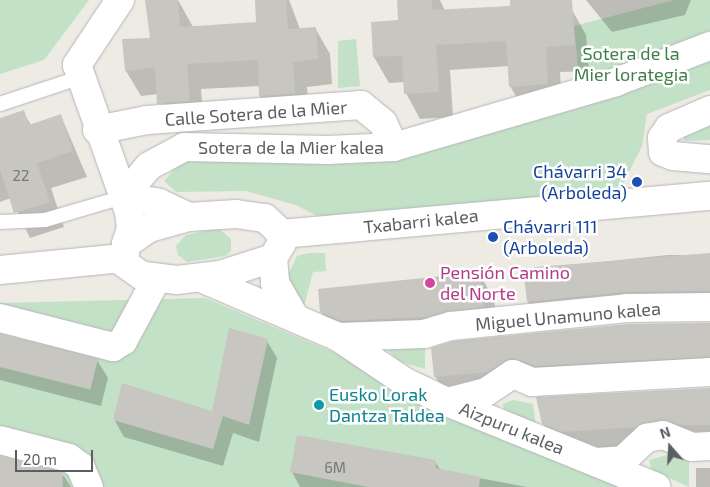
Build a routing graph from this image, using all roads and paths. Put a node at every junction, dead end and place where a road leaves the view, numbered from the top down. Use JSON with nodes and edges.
{"nodes":[{"id":1,"x":120,"y":0,"type":"edge"},
{"id":2,"x":710,"y":46,"type":"edge"},
{"id":3,"x":78,"y":78,"type":"junction"},
{"id":4,"x":0,"y":104,"type":"edge"},
{"id":5,"x":710,"y":110,"type":"edge"},
{"id":6,"x":97,"y":130,"type":"junction"},
{"id":7,"x":394,"y":147,"type":"junction"},
{"id":8,"x":710,"y":159,"type":"edge"},
{"id":9,"x":710,"y":196,"type":"edge"},
{"id":10,"x":123,"y":197,"type":"junction"},
{"id":11,"x":189,"y":217,"type":"junction"},
{"id":12,"x":0,"y":222,"type":"edge"},
{"id":13,"x":277,"y":246,"type":"junction"},
{"id":14,"x":124,"y":251,"type":"junction"},
{"id":15,"x":0,"y":270,"type":"edge"},
{"id":16,"x":158,"y":278,"type":"junction"},
{"id":17,"x":203,"y":278,"type":"junction"},
{"id":18,"x":710,"y":307,"type":"edge"},
{"id":19,"x":294,"y":316,"type":"junction"},
{"id":20,"x":0,"y":318,"type":"edge"},
{"id":21,"x":338,"y":337,"type":"junction"},
{"id":22,"x":710,"y":372,"type":"edge"},
{"id":23,"x":447,"y":402,"type":"junction"},
{"id":24,"x":0,"y":440,"type":"edge"},
{"id":25,"x":710,"y":446,"type":"edge"},
{"id":26,"x":594,"y":462,"type":"junction"},
{"id":27,"x":89,"y":487,"type":"edge"},
{"id":28,"x":656,"y":487,"type":"edge"}],
"edges":[{"from":1,"to":3,"type":"street"},
{"from":2,"to":7,"type":"street","name":"Sotera de la Mier kalea"},
{"from":3,"to":4,"type":"lane"},
{"from":3,"to":6,"type":"street"},
{"from":5,"to":8,"type":"street"},
{"from":6,"to":7,"type":"street","name":"Calle Sotera de la Mier"},
{"from":6,"to":10,"type":"street"},
{"from":7,"to":10,"type":"street","name":"Sotera de la Mier kalea"},
{"from":9,"to":13,"type":"street","name":"Txabarri kalea"},
{"from":10,"to":11,"type":"street"},
{"from":10,"to":12,"type":"lane"},
{"from":10,"to":14,"type":"street"},
{"from":11,"to":13,"type":"street"},
{"from":11,"to":14,"type":"street"},
{"from":13,"to":17,"type":"street","name":"Txabarri kalea"},
{"from":13,"to":19,"type":"street"},
{"from":14,"to":15,"type":"street"},
{"from":14,"to":16,"type":"street"},
{"from":16,"to":17,"type":"street"},
{"from":16,"to":20,"type":"street"},
{"from":17,"to":19,"type":"street","name":"Aizpuru kalea"},
{"from":18,"to":21,"type":"street","name":"Miguel Unamuno kalea"},
{"from":19,"to":21,"type":"street","name":"Aizpuru kalea"},
{"from":21,"to":23,"type":"street","name":"Aizpuru kalea"},
{"from":22,"to":23,"type":"street"},
{"from":23,"to":26,"type":"street","name":"Aizpuru kalea"},
{"from":24,"to":27,"type":"street"},
{"from":25,"to":26,"type":"street"},
{"from":26,"to":28,"type":"street","name":"Aizpuru kalea"}]}
